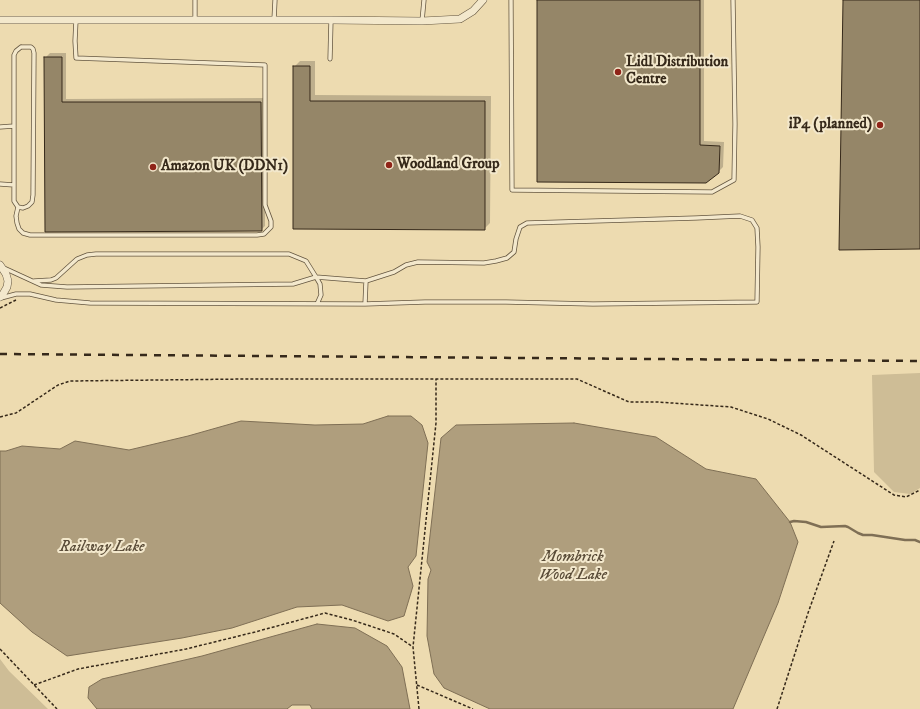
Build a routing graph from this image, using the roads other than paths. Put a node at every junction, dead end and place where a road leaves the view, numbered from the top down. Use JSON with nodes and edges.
{"nodes":[{"id":1,"x":195,"y":0,"type":"edge"},
{"id":2,"x":275,"y":0,"type":"edge"},
{"id":3,"x":424,"y":0,"type":"edge"},
{"id":4,"x":483,"y":0,"type":"edge"},
{"id":5,"x":511,"y":0,"type":"edge"},
{"id":6,"x":733,"y":0,"type":"edge"},
{"id":7,"x":0,"y":20,"type":"edge"},
{"id":8,"x":76,"y":20,"type":"junction"},
{"id":9,"x":195,"y":20,"type":"junction"},
{"id":10,"x":274,"y":20,"type":"junction"},
{"id":11,"x":331,"y":20,"type":"junction"},
{"id":12,"x":422,"y":21,"type":"junction"},
{"id":13,"x":330,"y":59,"type":"dead end"},
{"id":14,"x":14,"y":126,"type":"junction"},
{"id":15,"x":0,"y":127,"type":"edge"},
{"id":16,"x":0,"y":184,"type":"edge"},
{"id":17,"x":14,"y":185,"type":"junction"},
{"id":18,"x":18,"y":207,"type":"junction"},
{"id":19,"x":1,"y":266,"type":"edge"},
{"id":20,"x":316,"y":277,"type":"junction"},
{"id":21,"x":366,"y":281,"type":"junction"},
{"id":22,"x":32,"y":282,"type":"junction"},
{"id":23,"x":0,"y":297,"type":"edge"},
{"id":24,"x":317,"y":304,"type":"junction"},
{"id":25,"x":365,"y":304,"type":"junction"}],
"edges":[{"from":1,"to":9,"type":"lane"},
{"from":2,"to":10,"type":"lane"},
{"from":3,"to":12,"type":"lane"},
{"from":4,"to":12,"type":"street"},
{"from":5,"to":6,"type":"lane"},
{"from":7,"to":8,"type":"street"},
{"from":8,"to":9,"type":"street"},
{"from":8,"to":18,"type":"lane"},
{"from":9,"to":10,"type":"street"},
{"from":10,"to":11,"type":"street"},
{"from":11,"to":12,"type":"street"},
{"from":11,"to":13,"type":"lane"},
{"from":14,"to":15,"type":"lane"},
{"from":14,"to":17,"type":"lane"},
{"from":14,"to":18,"type":"lane"},
{"from":16,"to":17,"type":"lane"},
{"from":17,"to":18,"type":"lane"},
{"from":19,"to":22,"type":"lane"},
{"from":19,"to":23,"type":"street"},
{"from":20,"to":21,"type":"lane"},
{"from":20,"to":22,"type":"lane"},
{"from":20,"to":22,"type":"lane"},
{"from":20,"to":24,"type":"lane"},
{"from":21,"to":25,"type":"lane"},
{"from":21,"to":25,"type":"lane"},
{"from":23,"to":24,"type":"lane"},
{"from":24,"to":25,"type":"lane"}]}
